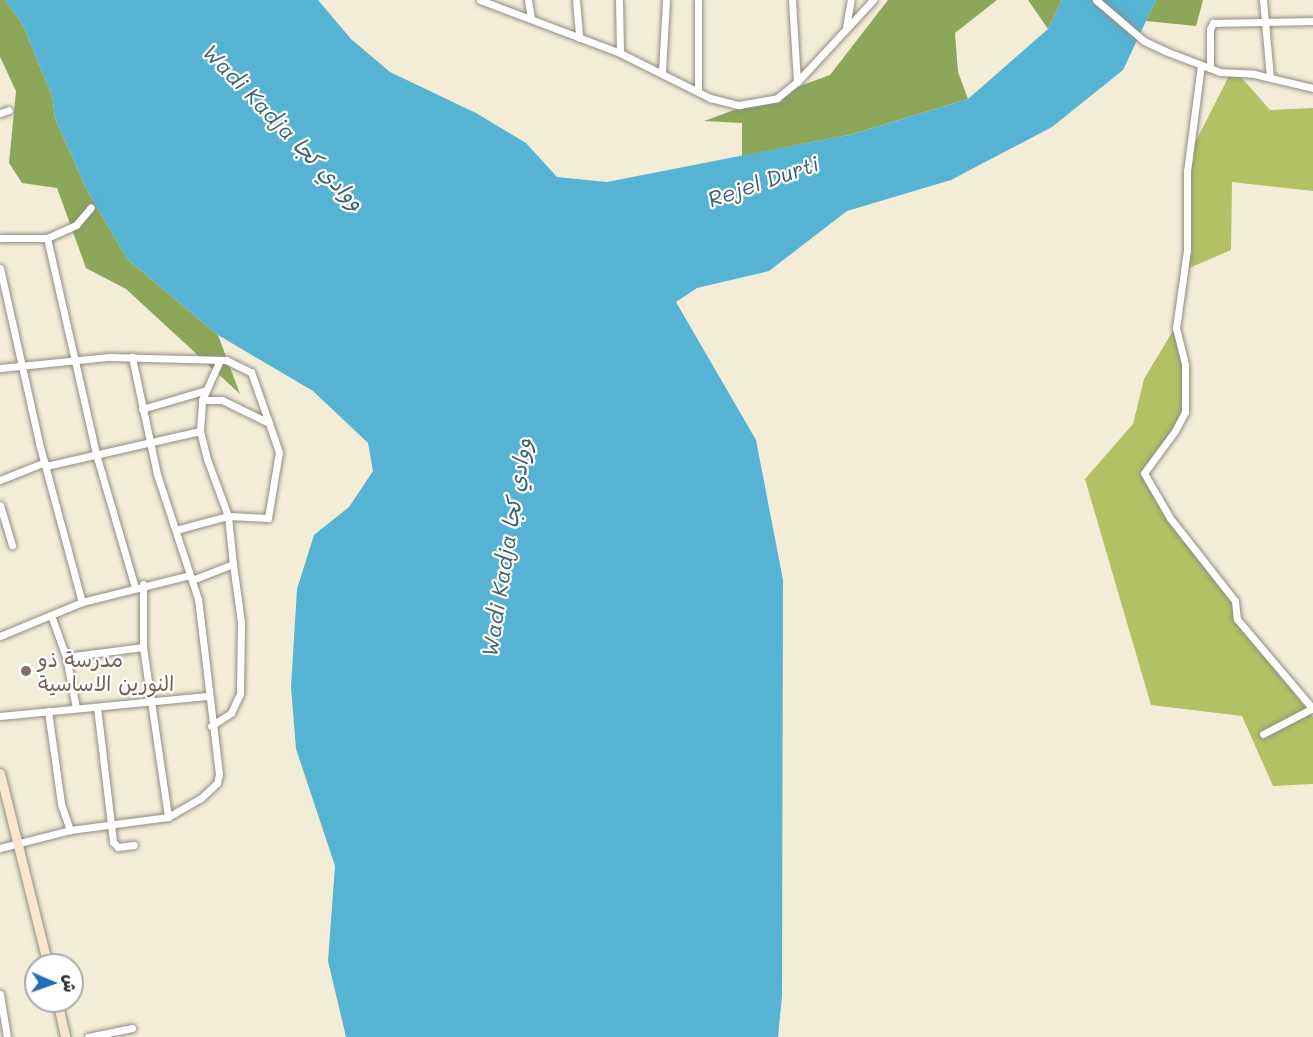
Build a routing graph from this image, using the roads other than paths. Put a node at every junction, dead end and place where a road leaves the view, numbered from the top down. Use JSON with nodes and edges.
{"nodes":[{"id":1,"x":480,"y":0,"type":"edge"},
{"id":2,"x":528,"y":0,"type":"edge"},
{"id":3,"x":576,"y":0,"type":"edge"},
{"id":4,"x":619,"y":0,"type":"edge"},
{"id":5,"x":666,"y":0,"type":"edge"},
{"id":6,"x":698,"y":0,"type":"edge"},
{"id":7,"x":792,"y":0,"type":"edge"},
{"id":8,"x":851,"y":0,"type":"edge"},
{"id":9,"x":873,"y":0,"type":"edge"},
{"id":10,"x":1096,"y":0,"type":"edge"},
{"id":11,"x":1263,"y":0,"type":"edge"},
{"id":12,"x":531,"y":18,"type":"junction"},
{"id":13,"x":1313,"y":21,"type":"edge"},
{"id":14,"x":1264,"y":24,"type":"junction"},
{"id":15,"x":845,"y":30,"type":"junction"},
{"id":16,"x":579,"y":38,"type":"junction"},
{"id":17,"x":620,"y":53,"type":"junction"},
{"id":18,"x":1201,"y":65,"type":"junction"},
{"id":19,"x":1210,"y":68,"type":"junction"},
{"id":20,"x":662,"y":72,"type":"junction"},
{"id":21,"x":1270,"y":77,"type":"junction"},
{"id":22,"x":797,"y":82,"type":"junction"},
{"id":23,"x":1313,"y":88,"type":"edge"},
{"id":24,"x":698,"y":89,"type":"junction"},
{"id":25,"x":9,"y":110,"type":"dead end"},
{"id":26,"x":0,"y":112,"type":"edge"},
{"id":27,"x":91,"y":207,"type":"dead end"},
{"id":28,"x":0,"y":238,"type":"edge"},
{"id":29,"x":47,"y":238,"type":"junction"},
{"id":30,"x":0,"y":268,"type":"edge"},
{"id":31,"x":132,"y":357,"type":"junction"},
{"id":32,"x":77,"y":360,"type":"junction"},
{"id":33,"x":220,"y":360,"type":"junction"},
{"id":34,"x":23,"y":366,"type":"junction"},
{"id":35,"x":0,"y":368,"type":"edge"},
{"id":36,"x":203,"y":392,"type":"junction"},
{"id":37,"x":202,"y":400,"type":"junction"},
{"id":38,"x":142,"y":409,"type":"junction"},
{"id":39,"x":269,"y":423,"type":"junction"},
{"id":40,"x":201,"y":431,"type":"junction"},
{"id":41,"x":149,"y":441,"type":"junction"},
{"id":42,"x":96,"y":454,"type":"junction"},
{"id":43,"x":46,"y":464,"type":"junction"},
{"id":44,"x":0,"y":480,"type":"edge"},
{"id":45,"x":0,"y":505,"type":"edge"},
{"id":46,"x":228,"y":516,"type":"junction"},
{"id":47,"x":176,"y":530,"type":"junction"},
{"id":48,"x":12,"y":545,"type":"dead end"},
{"id":49,"x":233,"y":564,"type":"junction"},
{"id":50,"x":191,"y":578,"type":"junction"},
{"id":51,"x":143,"y":584,"type":"junction"},
{"id":52,"x":135,"y":586,"type":"junction"},
{"id":53,"x":82,"y":602,"type":"junction"},
{"id":54,"x":51,"y":615,"type":"junction"},
{"id":55,"x":0,"y":636,"type":"edge"},
{"id":56,"x":143,"y":647,"type":"junction"},
{"id":57,"x":66,"y":657,"type":"junction"},
{"id":58,"x":207,"y":696,"type":"junction"},
{"id":59,"x":153,"y":701,"type":"junction"},
{"id":60,"x":98,"y":707,"type":"junction"},
{"id":61,"x":76,"y":708,"type":"junction"},
{"id":62,"x":1313,"y":709,"type":"edge"},
{"id":63,"x":48,"y":711,"type":"junction"},
{"id":64,"x":0,"y":716,"type":"edge"},
{"id":65,"x":211,"y":726,"type":"junction"},
{"id":66,"x":1263,"y":734,"type":"dead end"},
{"id":67,"x":0,"y":773,"type":"edge"},
{"id":68,"x":168,"y":817,"type":"junction"},
{"id":69,"x":111,"y":824,"type":"junction"},
{"id":70,"x":70,"y":830,"type":"junction"},
{"id":71,"x":18,"y":844,"type":"junction"},
{"id":72,"x":134,"y":845,"type":"dead end"},
{"id":73,"x":0,"y":848,"type":"edge"},
{"id":74,"x":45,"y":953,"type":"edge"},
{"id":75,"x":0,"y":994,"type":"edge"},
{"id":76,"x":60,"y":1013,"type":"edge"},
{"id":77,"x":132,"y":1028,"type":"dead end"},
{"id":78,"x":7,"y":1037,"type":"edge"},
{"id":79,"x":65,"y":1037,"type":"edge"},
{"id":80,"x":88,"y":1037,"type":"edge"}],
"edges":[{"from":1,"to":12,"type":"street"},
{"from":2,"to":12,"type":"street"},
{"from":3,"to":16,"type":"street"},
{"from":4,"to":17,"type":"street"},
{"from":5,"to":20,"type":"street"},
{"from":6,"to":24,"type":"street"},
{"from":7,"to":22,"type":"street"},
{"from":8,"to":15,"type":"street"},
{"from":9,"to":15,"type":"street"},
{"from":10,"to":18,"type":"street"},
{"from":11,"to":14,"type":"street"},
{"from":12,"to":16,"type":"street"},
{"from":13,"to":14,"type":"street"},
{"from":14,"to":19,"type":"street"},
{"from":14,"to":21,"type":"street"},
{"from":15,"to":22,"type":"street"},
{"from":16,"to":17,"type":"street"},
{"from":17,"to":20,"type":"street"},
{"from":18,"to":19,"type":"street"},
{"from":18,"to":62,"type":"street"},
{"from":19,"to":21,"type":"street"},
{"from":20,"to":24,"type":"street"},
{"from":21,"to":23,"type":"street"},
{"from":22,"to":24,"type":"street"},
{"from":25,"to":26,"type":"street"},
{"from":27,"to":29,"type":"street"},
{"from":28,"to":29,"type":"street"},
{"from":29,"to":32,"type":"street"},
{"from":30,"to":34,"type":"street"},
{"from":31,"to":32,"type":"street"},
{"from":31,"to":33,"type":"street"},
{"from":31,"to":38,"type":"street"},
{"from":32,"to":34,"type":"street"},
{"from":32,"to":42,"type":"street"},
{"from":33,"to":36,"type":"street"},
{"from":33,"to":39,"type":"street"},
{"from":34,"to":35,"type":"street"},
{"from":34,"to":43,"type":"street"},
{"from":36,"to":37,"type":"street"},
{"from":36,"to":38,"type":"street"},
{"from":37,"to":39,"type":"street"},
{"from":37,"to":40,"type":"street"},
{"from":38,"to":41,"type":"street"},
{"from":39,"to":46,"type":"street"},
{"from":40,"to":41,"type":"street"},
{"from":40,"to":46,"type":"street"},
{"from":41,"to":42,"type":"street"},
{"from":41,"to":47,"type":"street"},
{"from":42,"to":43,"type":"street"},
{"from":42,"to":52,"type":"street"},
{"from":43,"to":44,"type":"street"},
{"from":43,"to":53,"type":"street"},
{"from":45,"to":48,"type":"street"},
{"from":46,"to":47,"type":"street"},
{"from":46,"to":49,"type":"street"},
{"from":47,"to":50,"type":"street"},
{"from":49,"to":50,"type":"street"},
{"from":49,"to":65,"type":"street"},
{"from":50,"to":51,"type":"street"},
{"from":50,"to":58,"type":"street"},
{"from":51,"to":52,"type":"street"},
{"from":51,"to":56,"type":"street"},
{"from":52,"to":53,"type":"street"},
{"from":53,"to":54,"type":"street"},
{"from":54,"to":55,"type":"street"},
{"from":54,"to":57,"type":"street"},
{"from":56,"to":57,"type":"street"},
{"from":56,"to":59,"type":"street"},
{"from":57,"to":61,"type":"street"},
{"from":58,"to":59,"type":"street"},
{"from":58,"to":65,"type":"street"},
{"from":59,"to":60,"type":"street"},
{"from":59,"to":68,"type":"street"},
{"from":60,"to":61,"type":"street"},
{"from":60,"to":69,"type":"street"},
{"from":61,"to":63,"type":"street"},
{"from":62,"to":66,"type":"street"},
{"from":63,"to":64,"type":"street"},
{"from":63,"to":70,"type":"street"},
{"from":65,"to":68,"type":"street"},
{"from":67,"to":71,"type":"main road"},
{"from":68,"to":69,"type":"street"},
{"from":69,"to":70,"type":"street"},
{"from":69,"to":72,"type":"street"},
{"from":70,"to":71,"type":"street"},
{"from":71,"to":73,"type":"street"},
{"from":71,"to":74,"type":"main road"},
{"from":75,"to":78,"type":"street"},
{"from":76,"to":79,"type":"main road"},
{"from":77,"to":80,"type":"street"}]}
